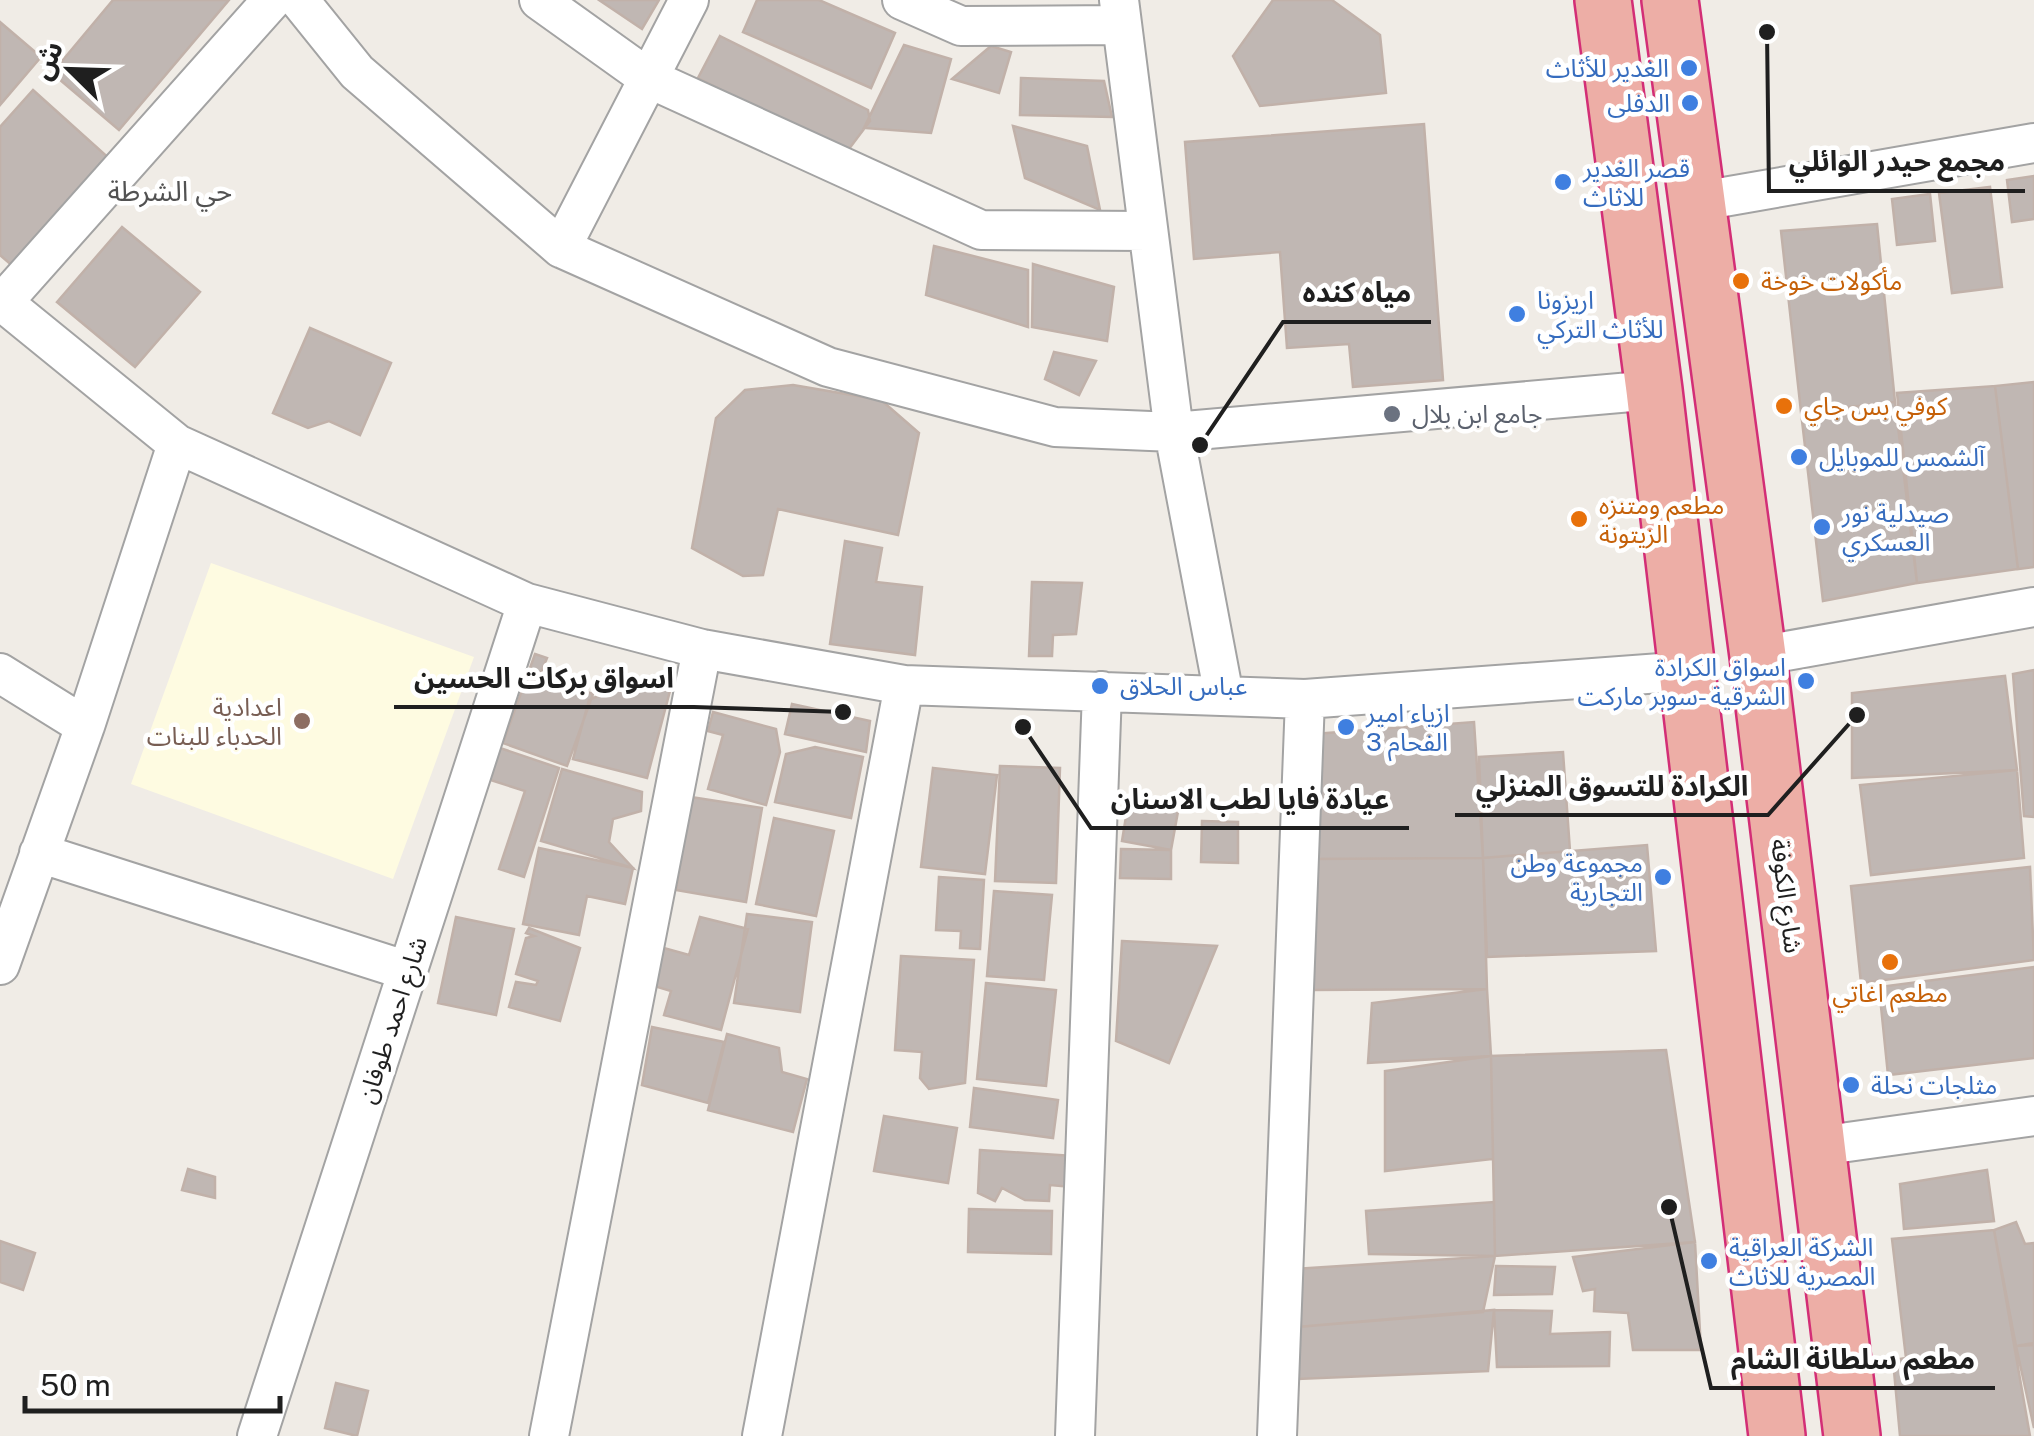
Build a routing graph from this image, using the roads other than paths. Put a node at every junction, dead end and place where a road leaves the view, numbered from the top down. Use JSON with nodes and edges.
{"nodes":[{"id":1,"x":272,"y":0,"type":"edge"},
{"id":2,"x":299,"y":0,"type":"edge"},
{"id":3,"x":540,"y":0,"type":"edge"},
{"id":4,"x":688,"y":0,"type":"edge"},
{"id":5,"x":902,"y":0,"type":"edge"},
{"id":6,"x":1602,"y":0,"type":"edge"},
{"id":7,"x":1670,"y":0,"type":"edge"},
{"id":8,"x":1120,"y":12,"type":"edge"},
{"id":9,"x":648,"y":78,"type":"junction"},
{"id":10,"x":2034,"y":143,"type":"edge"},
{"id":11,"x":1694,"y":202,"type":"junction"},
{"id":12,"x":1148,"y":231,"type":"junction"},
{"id":13,"x":561,"y":248,"type":"junction"},
{"id":14,"x":1,"y":301,"type":"edge"},
{"id":15,"x":1654,"y":390,"type":"junction"},
{"id":16,"x":1174,"y":432,"type":"junction"},
{"id":17,"x":176,"y":444,"type":"junction"},
{"id":18,"x":527,"y":603,"type":"junction"},
{"id":19,"x":2034,"y":606,"type":"edge"},
{"id":20,"x":702,"y":650,"type":"junction"},
{"id":21,"x":1758,"y":656,"type":"junction"},
{"id":22,"x":1688,"y":671,"type":"junction"},
{"id":23,"x":0,"y":673,"type":"edge"},
{"id":24,"x":904,"y":685,"type":"junction"},
{"id":25,"x":1102,"y":691,"type":"junction"},
{"id":26,"x":1224,"y":696,"type":"junction"},
{"id":27,"x":1305,"y":699,"type":"junction"},
{"id":28,"x":85,"y":726,"type":"junction"},
{"id":29,"x":40,"y":853,"type":"junction"},
{"id":30,"x":0,"y":965,"type":"edge"},
{"id":31,"x":408,"y":971,"type":"junction"},
{"id":32,"x":2034,"y":1116,"type":"edge"},
{"id":33,"x":1818,"y":1146,"type":"junction"},
{"id":34,"x":257,"y":1436,"type":"edge"},
{"id":35,"x":549,"y":1436,"type":"edge"},
{"id":36,"x":762,"y":1436,"type":"edge"},
{"id":37,"x":1074,"y":1436,"type":"edge"},
{"id":38,"x":1276,"y":1436,"type":"edge"},
{"id":39,"x":1777,"y":1436,"type":"edge"},
{"id":40,"x":1852,"y":1436,"type":"edge"}],
"edges":[{"from":1,"to":14,"type":"street"},
{"from":2,"to":13,"type":"street"},
{"from":3,"to":9,"type":"street"},
{"from":4,"to":9,"type":"street"},
{"from":5,"to":8,"type":"street"},
{"from":6,"to":15,"type":"highway"},
{"from":7,"to":11,"type":"highway","name":"شارع الكوفة"},
{"from":8,"to":12,"type":"street"},
{"from":9,"to":12,"type":"street"},
{"from":9,"to":13,"type":"street"},
{"from":10,"to":11,"type":"street"},
{"from":11,"to":21,"type":"highway","name":"شارع الكوفة"},
{"from":12,"to":16,"type":"street"},
{"from":13,"to":16,"type":"street"},
{"from":14,"to":17,"type":"street"},
{"from":15,"to":16,"type":"street"},
{"from":15,"to":22,"type":"highway"},
{"from":16,"to":26,"type":"street"},
{"from":17,"to":18,"type":"street"},
{"from":17,"to":28,"type":"street"},
{"from":18,"to":20,"type":"street"},
{"from":18,"to":31,"type":"street","name":"شارع احمد طوفان"},
{"from":19,"to":21,"type":"street"},
{"from":20,"to":24,"type":"street"},
{"from":20,"to":35,"type":"street"},
{"from":21,"to":33,"type":"highway","name":"شارع الكوفة"},
{"from":22,"to":27,"type":"street"},
{"from":22,"to":39,"type":"highway"},
{"from":23,"to":28,"type":"street"},
{"from":24,"to":25,"type":"street"},
{"from":24,"to":36,"type":"street"},
{"from":25,"to":26,"type":"street"},
{"from":25,"to":37,"type":"street"},
{"from":26,"to":27,"type":"street"},
{"from":27,"to":38,"type":"street"},
{"from":28,"to":29,"type":"street"},
{"from":29,"to":30,"type":"street"},
{"from":29,"to":31,"type":"street"},
{"from":31,"to":34,"type":"street","name":"شارع احمد طوفان"},
{"from":32,"to":33,"type":"street"},
{"from":33,"to":40,"type":"highway","name":"شارع الكوفة"}]}
